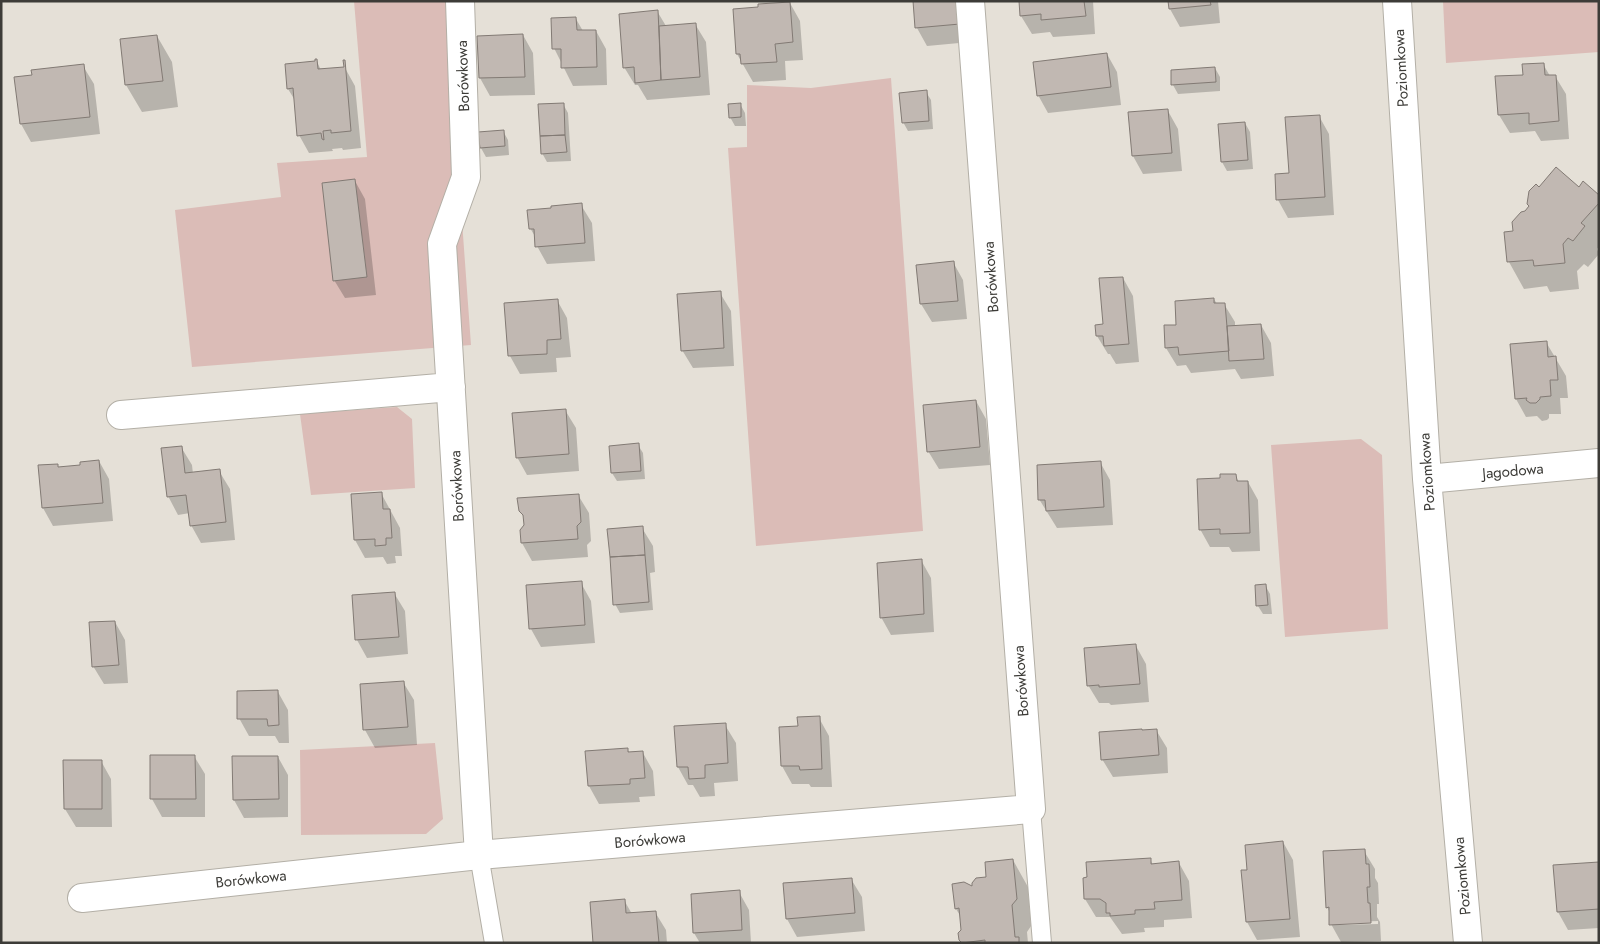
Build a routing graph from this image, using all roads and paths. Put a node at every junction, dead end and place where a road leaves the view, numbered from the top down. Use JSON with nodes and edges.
{"nodes":[{"id":1,"x":460,"y":1,"type":"edge"},
{"id":2,"x":970,"y":1,"type":"edge"},
{"id":3,"x":1398,"y":1,"type":"edge"},
{"id":4,"x":452,"y":387,"type":"junction"},
{"id":5,"x":121,"y":415,"type":"dead end"},
{"id":6,"x":1599,"y":463,"type":"edge"},
{"id":7,"x":1427,"y":479,"type":"junction"},
{"id":8,"x":1031,"y":809,"type":"junction"},
{"id":9,"x":479,"y":855,"type":"junction"},
{"id":10,"x":82,"y":898,"type":"dead end"},
{"id":11,"x":494,"y":943,"type":"edge"},
{"id":12,"x":1042,"y":943,"type":"edge"},
{"id":13,"x":1468,"y":943,"type":"edge"}],
"edges":[{"from":1,"to":4,"type":"street","name":"Borówkowa"},
{"from":2,"to":8,"type":"street","name":"Borówkowa"},
{"from":3,"to":7,"type":"street","name":"Poziomkowa"},
{"from":4,"to":5,"type":"street"},
{"from":4,"to":9,"type":"street","name":"Borówkowa"},
{"from":6,"to":7,"type":"street","name":"Jagodowa"},
{"from":7,"to":13,"type":"street","name":"Poziomkowa"},
{"from":8,"to":9,"type":"street","name":"Borówkowa"},
{"from":8,"to":12,"type":"lane"},
{"from":9,"to":10,"type":"street","name":"Borówkowa"},
{"from":9,"to":11,"type":"lane"}]}
